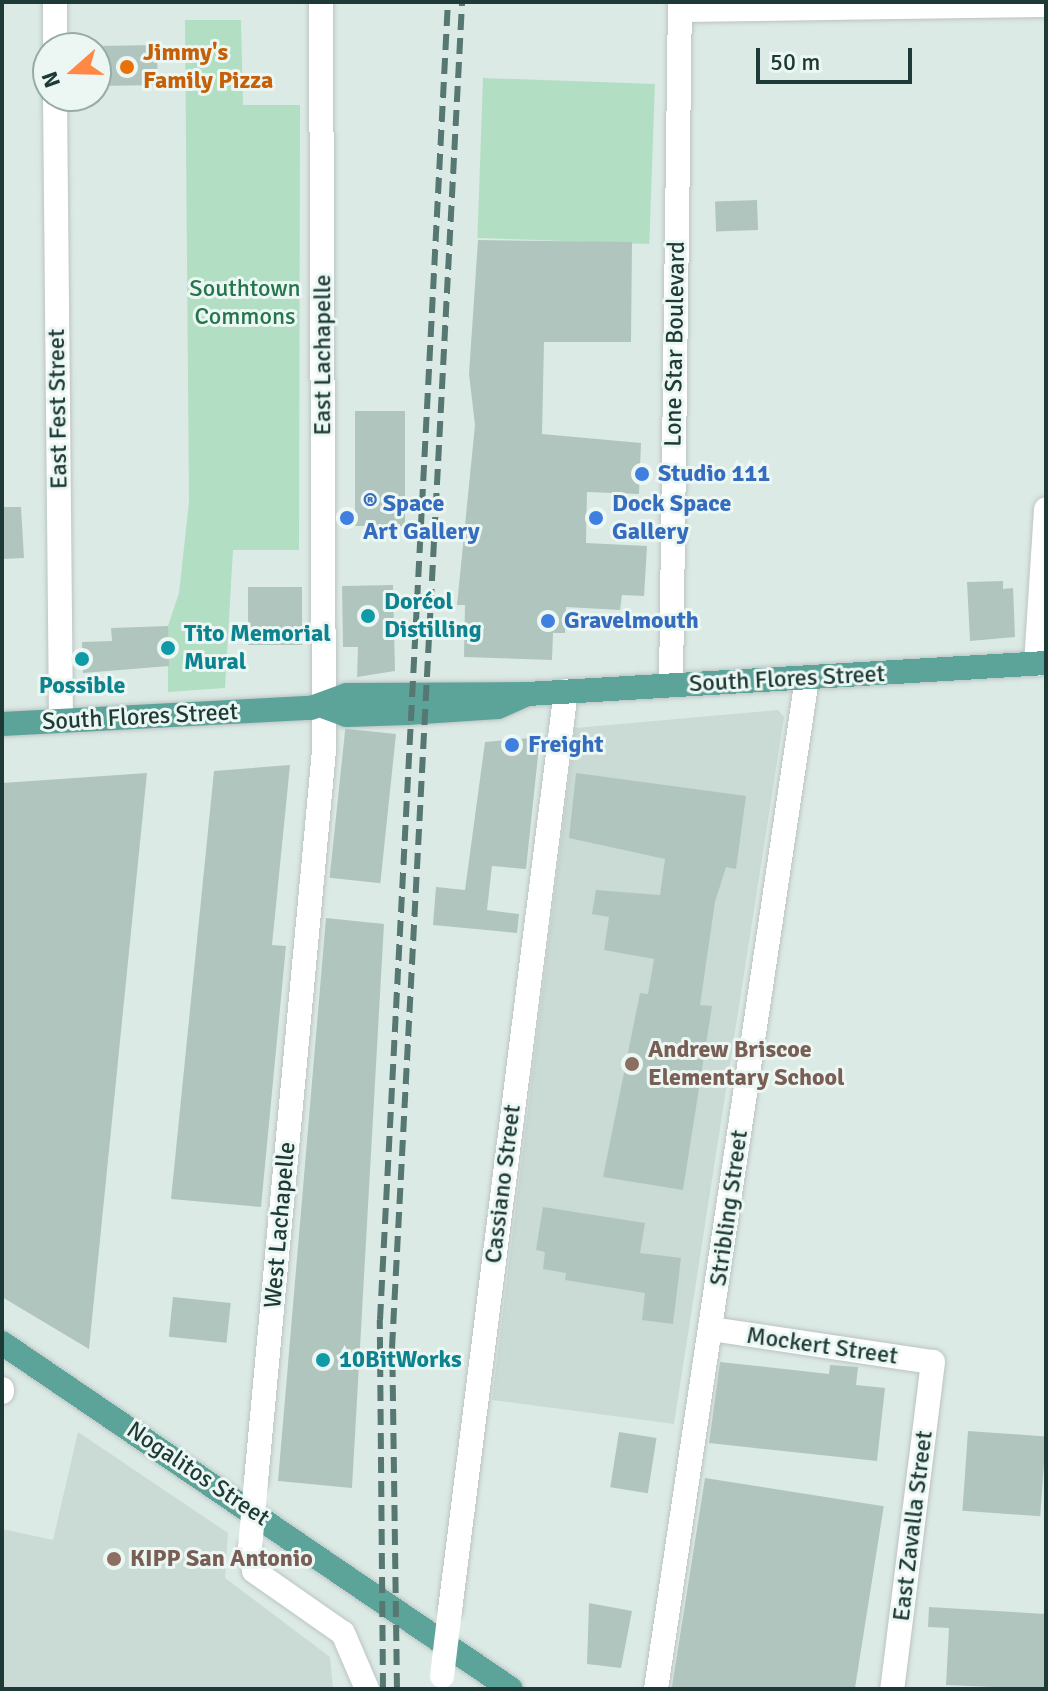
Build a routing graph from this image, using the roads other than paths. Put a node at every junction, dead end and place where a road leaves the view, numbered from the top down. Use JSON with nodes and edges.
{"nodes":[{"id":1,"x":55,"y":2,"type":"edge"},
{"id":2,"x":321,"y":2,"type":"edge"},
{"id":3,"x":1046,"y":5,"type":"edge"},
{"id":4,"x":680,"y":6,"type":"edge"},
{"id":5,"x":55,"y":32,"type":"edge"},
{"id":6,"x":55,"y":112,"type":"edge"},
{"id":7,"x":1046,"y":509,"type":"edge"},
{"id":8,"x":1041,"y":663,"type":"edge"},
{"id":9,"x":807,"y":679,"type":"junction"},
{"id":10,"x":671,"y":685,"type":"junction"},
{"id":11,"x":566,"y":691,"type":"junction"},
{"id":12,"x":325,"y":707,"type":"junction"},
{"id":13,"x":61,"y":721,"type":"junction"},
{"id":14,"x":2,"y":724,"type":"edge"},
{"id":15,"x":711,"y":1329,"type":"junction"},
{"id":16,"x":2,"y":1343,"type":"edge"},
{"id":17,"x":933,"y":1362,"type":"joint"},
{"id":18,"x":444,"y":1683,"type":"edge"},
{"id":19,"x":367,"y":1689,"type":"edge"},
{"id":20,"x":511,"y":1689,"type":"edge"},
{"id":21,"x":656,"y":1689,"type":"edge"},
{"id":22,"x":892,"y":1689,"type":"edge"}],
"edges":[{"from":1,"to":5,"type":"street"},
{"from":2,"to":12,"type":"street","name":"East Lachapelle"},
{"from":3,"to":4,"type":"street"},
{"from":4,"to":10,"type":"street","name":"Lone Star Boulevard"},
{"from":6,"to":13,"type":"street","name":"East Fest Street"},
{"from":7,"to":8,"type":"street"},
{"from":8,"to":9,"type":"main road","name":"South Flores Street"},
{"from":9,"to":10,"type":"main road","name":"South Flores Street"},
{"from":9,"to":15,"type":"street","name":"Stribling Street"},
{"from":10,"to":11,"type":"main road","name":"South Flores Street"},
{"from":11,"to":12,"type":"main road","name":"South Flores Street"},
{"from":11,"to":18,"type":"street","name":"Cassiano Street","bridge":true},
{"from":12,"to":13,"type":"main road","name":"South Flores Street"},
{"from":12,"to":19,"type":"street","name":"West Lachapelle","bridge":true},
{"from":13,"to":14,"type":"main road","name":"South Flores Street"},
{"from":15,"to":17,"type":"street","name":"Mockert Street"},
{"from":15,"to":21,"type":"street","name":"Stribling Street"},
{"from":16,"to":20,"type":"main road","name":"Nogalitos Street"},
{"from":17,"to":22,"type":"street","name":"East Zavalla Street"}]}
